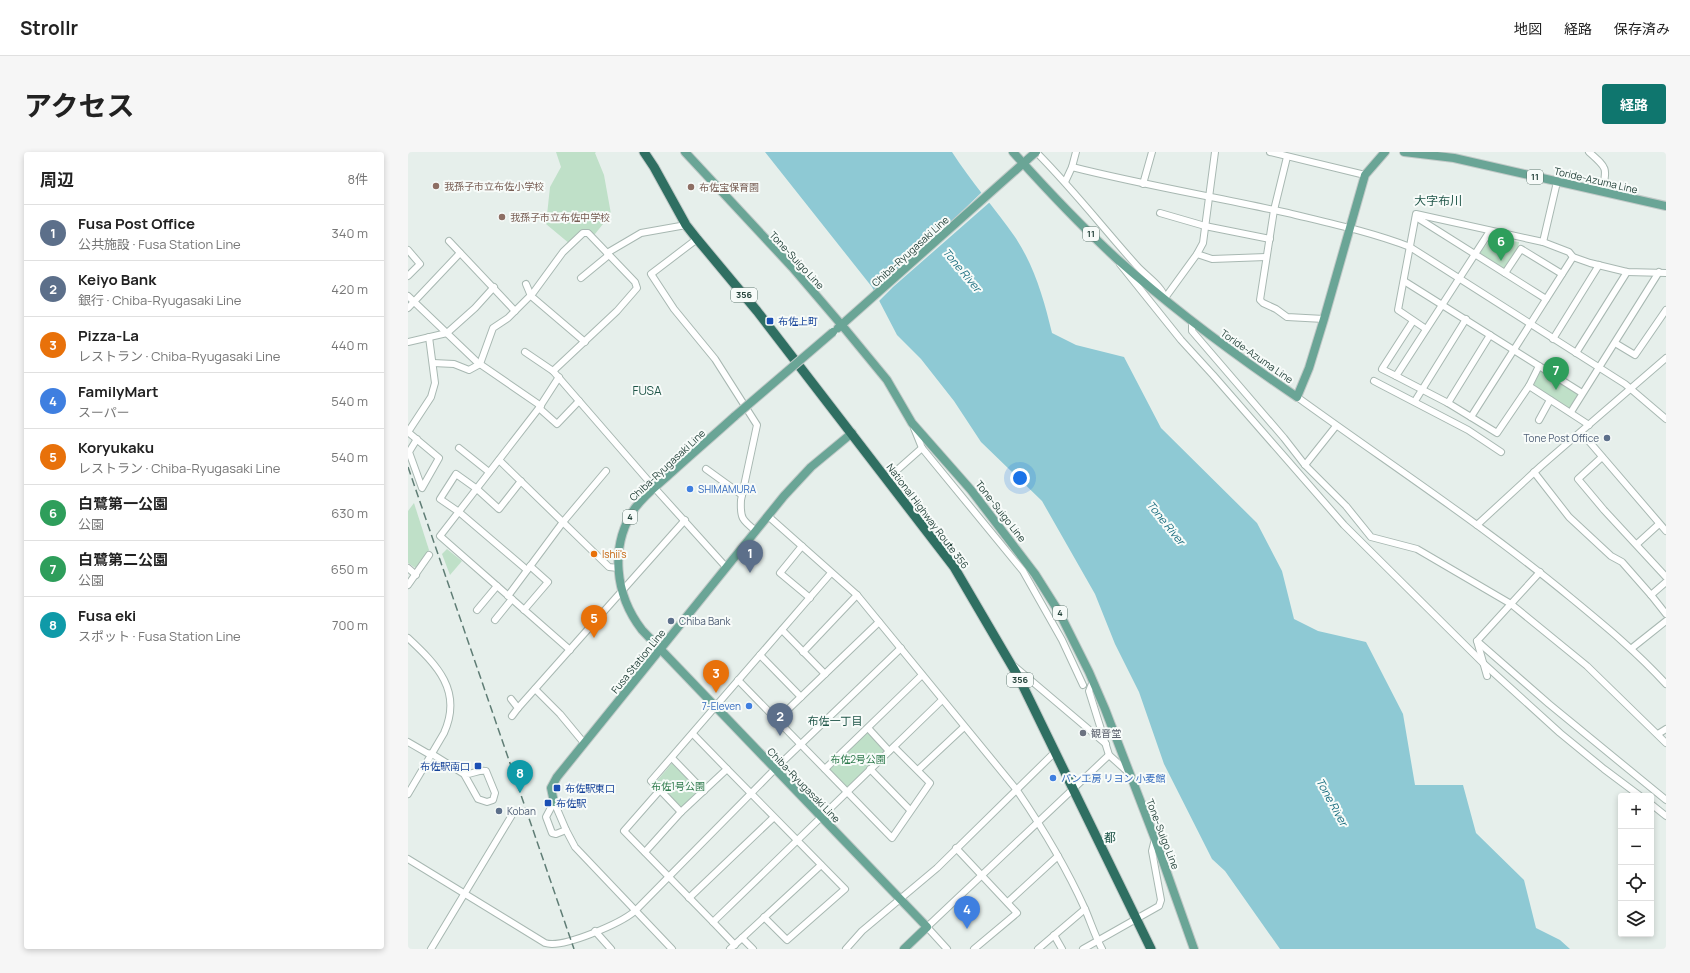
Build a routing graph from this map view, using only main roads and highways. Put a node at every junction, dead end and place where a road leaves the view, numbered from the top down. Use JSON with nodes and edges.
{"nodes":[{"id":1,"x":644,"y":152,"type":"edge"},
{"id":2,"x":685,"y":152,"type":"edge"},
{"id":3,"x":1013,"y":152,"type":"edge"},
{"id":4,"x":1036,"y":152,"type":"edge"},
{"id":5,"x":1386,"y":152,"type":"edge"},
{"id":6,"x":1404,"y":152,"type":"edge"},
{"id":7,"x":1026,"y":161,"type":"junction"},
{"id":8,"x":1666,"y":206,"type":"edge"},
{"id":9,"x":844,"y":323,"type":"junction"},
{"id":10,"x":852,"y":433,"type":"junction"},
{"id":11,"x":660,"y":650,"type":"junction"},
{"id":12,"x":554,"y":802,"type":"road end"},
{"id":13,"x":904,"y":949,"type":"edge"},
{"id":14,"x":1151,"y":949,"type":"edge"},
{"id":15,"x":1194,"y":949,"type":"edge"}],
"edges":[{"from":1,"to":10,"type":"highway","name":"National Highway Route 356","number":"356"},
{"from":2,"to":9,"type":"main road","name":"Tone-Suigo Line"},
{"from":3,"to":7,"type":"main road","name":"Toride-Azuma Line","number":"11"},
{"from":4,"to":7,"type":"main road","name":"Chiba-Ryugasaki Line","number":"4","bridge":true},
{"from":5,"to":7,"type":"main road","name":"Toride-Azuma Line","number":"11"},
{"from":6,"to":8,"type":"main road","name":"Toride-Azuma Line","number":"11"},
{"from":7,"to":9,"type":"main road","name":"Chiba-Ryugasaki Line","number":"4"},
{"from":9,"to":11,"type":"main road","name":"Chiba-Ryugasaki Line","number":"4","bridge":true},
{"from":9,"to":15,"type":"main road","name":"Tone-Suigo Line","number":"4"},
{"from":10,"to":11,"type":"main road","name":"Fusa Station Line"},
{"from":10,"to":14,"type":"highway","name":"National Highway Route 356","number":"356"},
{"from":11,"to":12,"type":"main road","name":"Fusa Station Line"},
{"from":11,"to":13,"type":"main road","name":"Chiba-Ryugasaki Line","number":"4"}]}
